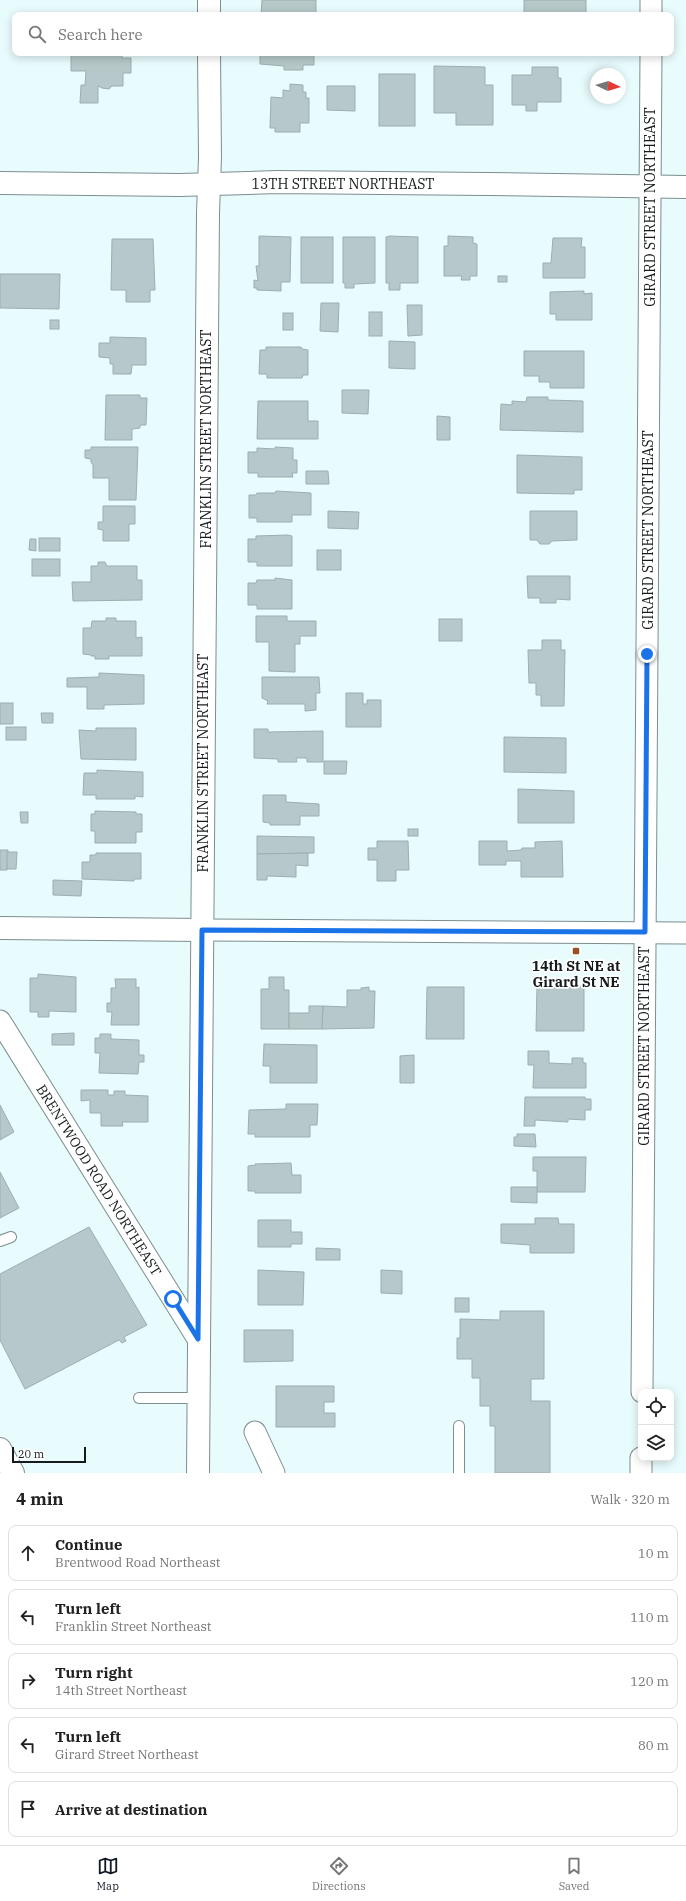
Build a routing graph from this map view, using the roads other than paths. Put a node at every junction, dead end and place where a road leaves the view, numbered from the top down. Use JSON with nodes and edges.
{"nodes":[{"id":1,"x":209,"y":0,"type":"edge"},
{"id":2,"x":651,"y":0,"type":"edge"},
{"id":3,"x":209,"y":12,"type":"edge"},
{"id":4,"x":651,"y":12,"type":"edge"},
{"id":5,"x":209,"y":56,"type":"edge"},
{"id":6,"x":651,"y":56,"type":"edge"},
{"id":7,"x":0,"y":183,"type":"edge"},
{"id":8,"x":209,"y":185,"type":"junction"},
{"id":9,"x":649,"y":186,"type":"junction"},
{"id":10,"x":686,"y":187,"type":"edge"},
{"id":11,"x":0,"y":928,"type":"edge"},
{"id":12,"x":202,"y":930,"type":"junction"},
{"id":13,"x":645,"y":932,"type":"junction"},
{"id":14,"x":686,"y":933,"type":"edge"},
{"id":15,"x":0,"y":1021,"type":"edge"},
{"id":16,"x":10,"y":1237,"type":"dead end"},
{"id":17,"x":0,"y":1241,"type":"edge"},
{"id":18,"x":198,"y":1339,"type":"junction"},
{"id":19,"x":642,"y":1389,"type":"edge"},
{"id":20,"x":139,"y":1398,"type":"dead end"},
{"id":21,"x":198,"y":1398,"type":"junction"},
{"id":22,"x":459,"y":1426,"type":"dead end"},
{"id":23,"x":255,"y":1432,"type":"dead end"},
{"id":24,"x":0,"y":1449,"type":"edge"},
{"id":25,"x":641,"y":1461,"type":"edge"},
{"id":26,"x":13,"y":1473,"type":"edge"},
{"id":27,"x":198,"y":1473,"type":"edge"},
{"id":28,"x":274,"y":1473,"type":"edge"},
{"id":29,"x":459,"y":1473,"type":"edge"},
{"id":30,"x":641,"y":1473,"type":"edge"}],
"edges":[{"from":1,"to":3,"type":"street"},
{"from":2,"to":4,"type":"street"},
{"from":5,"to":8,"type":"street","name":"FRANKLIN STREET NORTHEAST"},
{"from":6,"to":9,"type":"street","name":"GIRARD STREET NORTHEAST"},
{"from":7,"to":8,"type":"street","name":"13TH STREET NORTHEAST"},
{"from":8,"to":9,"type":"street","name":"13TH STREET NORTHEAST"},
{"from":8,"to":12,"type":"street","name":"FRANKLIN STREET NORTHEAST"},
{"from":9,"to":10,"type":"street","name":"13TH STREET NORTHEAST"},
{"from":9,"to":13,"type":"street","name":"GIRARD STREET NORTHEAST"},
{"from":11,"to":12,"type":"street"},
{"from":12,"to":13,"type":"street"},
{"from":12,"to":18,"type":"street","name":"FRANKLIN STREET NORTHEAST"},
{"from":13,"to":14,"type":"street"},
{"from":13,"to":19,"type":"street","name":"GIRARD STREET NORTHEAST"},
{"from":15,"to":18,"type":"street","name":"BRENTWOOD ROAD NORTHEAST"},
{"from":16,"to":17,"type":"lane"},
{"from":18,"to":21,"type":"street","name":"FRANKLIN STREET NORTHEAST"},
{"from":20,"to":21,"type":"lane"},
{"from":21,"to":27,"type":"street","name":"FRANKLIN STREET NORTHEAST"},
{"from":22,"to":29,"type":"lane"},
{"from":23,"to":28,"type":"street"},
{"from":24,"to":26,"type":"street"},
{"from":25,"to":30,"type":"street"}]}
